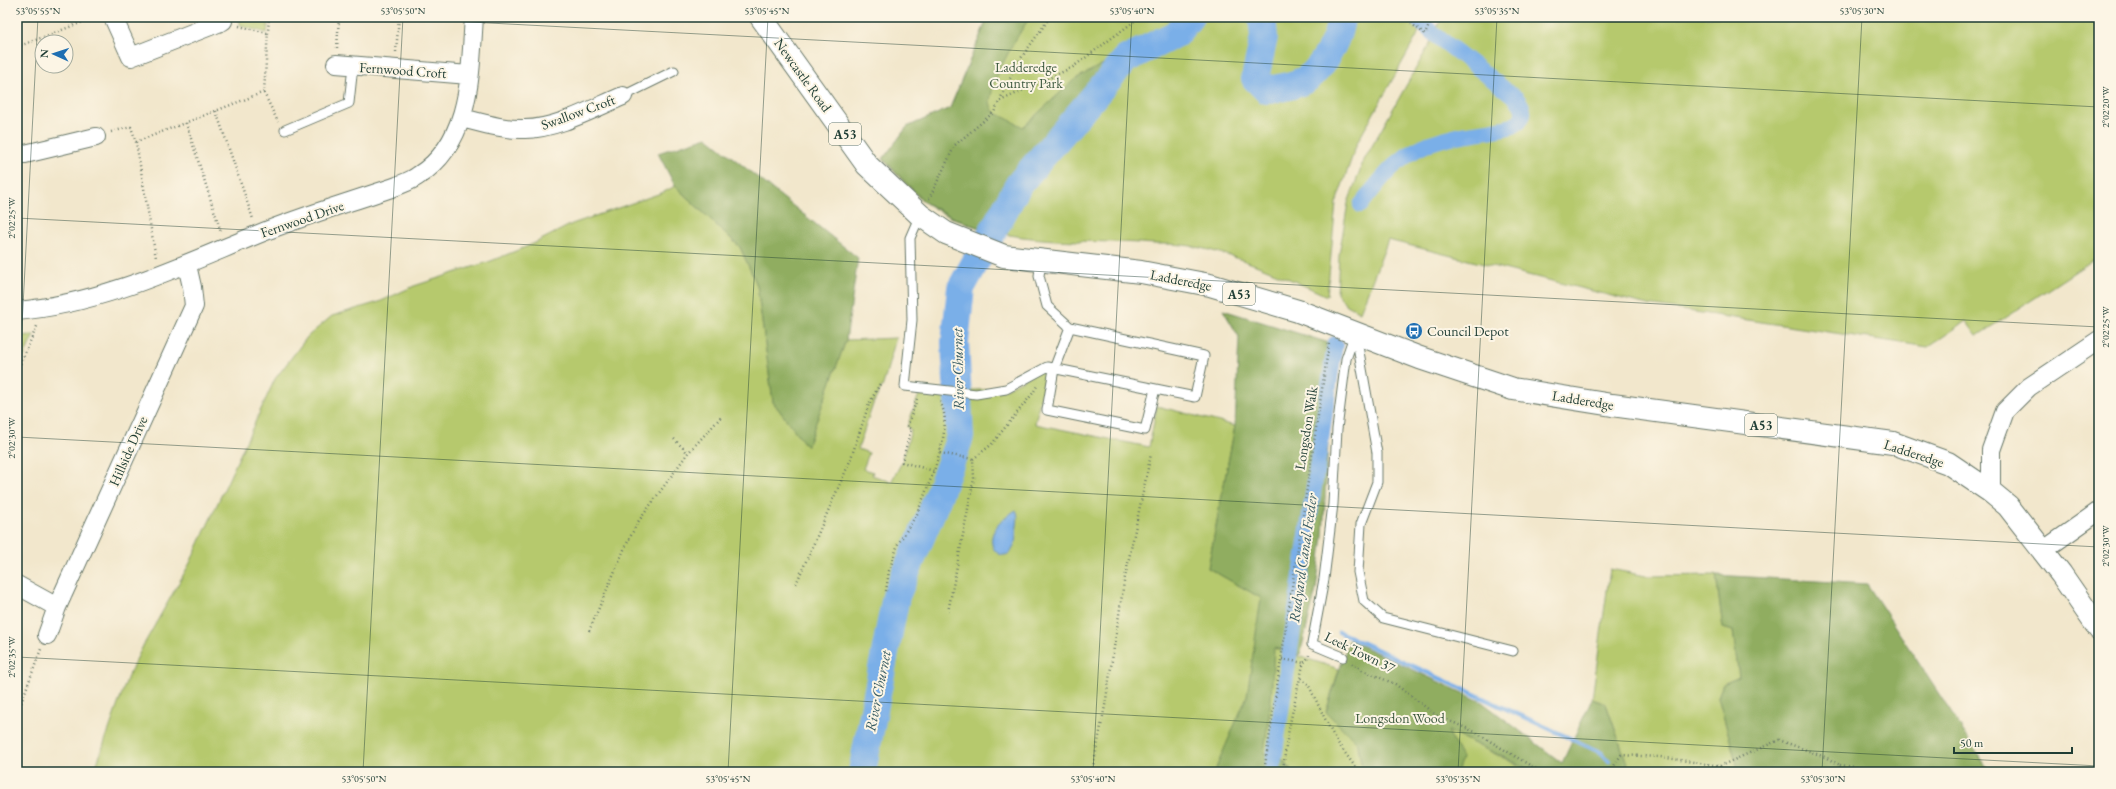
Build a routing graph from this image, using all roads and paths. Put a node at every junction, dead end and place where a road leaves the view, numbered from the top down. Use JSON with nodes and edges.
{"nodes":[{"id":1,"x":96,"y":17,"type":"edge"},
{"id":2,"x":113,"y":17,"type":"edge"},
{"id":3,"x":269,"y":17,"type":"edge"},
{"id":4,"x":339,"y":17,"type":"edge"},
{"id":5,"x":399,"y":17,"type":"edge"},
{"id":6,"x":474,"y":17,"type":"edge"},
{"id":7,"x":761,"y":17,"type":"edge"},
{"id":8,"x":1050,"y":17,"type":"edge"},
{"id":9,"x":1140,"y":17,"type":"edge"},
{"id":10,"x":1406,"y":17,"type":"edge"},
{"id":11,"x":1433,"y":17,"type":"edge"},
{"id":12,"x":217,"y":21,"type":"edge"},
{"id":13,"x":267,"y":33,"type":"junction"},
{"id":14,"x":17,"y":47,"type":"edge"},
{"id":15,"x":345,"y":65,"type":"junction"},
{"id":16,"x":395,"y":69,"type":"junction"},
{"id":17,"x":674,"y":71,"type":"dead end"},
{"id":18,"x":469,"y":75,"type":"junction"},
{"id":19,"x":264,"y":92,"type":"junction"},
{"id":20,"x":623,"y":96,"type":"joint"},
{"id":21,"x":999,"y":101,"type":"junction"},
{"id":22,"x":216,"y":111,"type":"junction"},
{"id":23,"x":462,"y":118,"type":"junction"},
{"id":24,"x":186,"y":123,"type":"junction"},
{"id":25,"x":285,"y":130,"type":"joint"},
{"id":26,"x":96,"y":137,"type":"joint"},
{"id":27,"x":136,"y":142,"type":"junction"},
{"id":28,"x":17,"y":154,"type":"edge"},
{"id":29,"x":920,"y":215,"type":"junction"},
{"id":30,"x":258,"y":234,"type":"junction"},
{"id":31,"x":226,"y":248,"type":"junction"},
{"id":32,"x":1004,"y":256,"type":"joint"},
{"id":33,"x":1041,"y":260,"type":"junction"},
{"id":34,"x":187,"y":265,"type":"junction"},
{"id":35,"x":158,"y":274,"type":"junction"},
{"id":36,"x":46,"y":309,"type":"junction"},
{"id":37,"x":17,"y":311,"type":"edge"},
{"id":38,"x":1334,"y":325,"type":"junction"},
{"id":39,"x":1070,"y":328,"type":"junction"},
{"id":40,"x":1355,"y":333,"type":"junction"},
{"id":41,"x":2099,"y":340,"type":"edge"},
{"id":42,"x":1050,"y":368,"type":"junction"},
{"id":43,"x":17,"y":371,"type":"edge"},
{"id":44,"x":881,"y":382,"type":"dead end"},
{"id":45,"x":1038,"y":384,"type":"dead end"},
{"id":46,"x":1154,"y":389,"type":"junction"},
{"id":47,"x":920,"y":392,"type":"junction"},
{"id":48,"x":722,"y":416,"type":"dead end"},
{"id":49,"x":674,"y":439,"type":"dead end"},
{"id":50,"x":688,"y":453,"type":"junction"},
{"id":51,"x":940,"y":453,"type":"junction"},
{"id":52,"x":1151,"y":454,"type":"dead end"},
{"id":53,"x":973,"y":459,"type":"junction"},
{"id":54,"x":934,"y":471,"type":"junction"},
{"id":55,"x":1991,"y":492,"type":"junction"},
{"id":56,"x":2099,"y":511,"type":"edge"},
{"id":57,"x":2044,"y":550,"type":"junction"},
{"id":58,"x":796,"y":584,"type":"dead end"},
{"id":59,"x":17,"y":585,"type":"edge"},
{"id":60,"x":886,"y":591,"type":"dead end"},
{"id":61,"x":57,"y":607,"type":"junction"},
{"id":62,"x":948,"y":612,"type":"dead end"},
{"id":63,"x":2099,"y":629,"type":"edge"},
{"id":64,"x":589,"y":631,"type":"dead end"},
{"id":65,"x":47,"y":635,"type":"joint"},
{"id":66,"x":1513,"y":651,"type":"dead end"},
{"id":67,"x":1344,"y":657,"type":"joint"},
{"id":68,"x":1283,"y":659,"type":"junction"},
{"id":69,"x":1301,"y":678,"type":"junction"},
{"id":70,"x":17,"y":714,"type":"edge"},
{"id":71,"x":1720,"y":766,"type":"junction"},
{"id":72,"x":1840,"y":766,"type":"junction"},
{"id":73,"x":1092,"y":772,"type":"edge"},
{"id":74,"x":1264,"y":772,"type":"edge"},
{"id":75,"x":1283,"y":772,"type":"edge"},
{"id":76,"x":1359,"y":772,"type":"edge"},
{"id":77,"x":1541,"y":772,"type":"edge"},
{"id":78,"x":1610,"y":772,"type":"edge"},
{"id":79,"x":1723,"y":772,"type":"edge"},
{"id":80,"x":1839,"y":772,"type":"edge"},
{"id":81,"x":1874,"y":772,"type":"edge"}],
"edges":[{"from":1,"to":14,"type":"path"},
{"from":2,"to":12,"type":"street"},
{"from":3,"to":13,"type":"path"},
{"from":4,"to":15,"type":"path"},
{"from":5,"to":16,"type":"path"},
{"from":6,"to":18,"type":"street","name":"Fernwood Drive"},
{"from":7,"to":29,"type":"highway","name":"Newcastle Road","number":"A53"},
{"from":8,"to":21,"type":"path"},
{"from":9,"to":21,"type":"path"},
{"from":10,"to":11,"type":"path"},
{"from":12,"to":13,"type":"path"},
{"from":13,"to":19,"type":"path"},
{"from":15,"to":16,"type":"street","name":"Fernwood Croft"},
{"from":15,"to":25,"type":"lane"},
{"from":16,"to":18,"type":"street","name":"Fernwood Croft"},
{"from":17,"to":20,"type":"lane"},
{"from":18,"to":23,"type":"street","name":"Fernwood Drive"},
{"from":19,"to":22,"type":"path"},
{"from":19,"to":25,"type":"path"},
{"from":20,"to":23,"type":"street","name":"Swallow Croft"},
{"from":21,"to":29,"type":"path"},
{"from":22,"to":24,"type":"path"},
{"from":22,"to":30,"type":"path"},
{"from":23,"to":30,"type":"street","name":"Fernwood Drive"},
{"from":24,"to":27,"type":"path"},
{"from":24,"to":31,"type":"path"},
{"from":26,"to":27,"type":"path"},
{"from":26,"to":28,"type":"street"},
{"from":27,"to":35,"type":"path"},
{"from":29,"to":32,"type":"highway","name":"Newcastle Road","number":"A53"},
{"from":29,"to":47,"type":"lane"},
{"from":30,"to":31,"type":"street","name":"Fernwood Drive"},
{"from":31,"to":34,"type":"street","name":"Fernwood Drive"},
{"from":32,"to":33,"type":"highway","name":"Ladderedge","number":"A53"},
{"from":33,"to":38,"type":"highway","name":"Ladderedge","number":"A53"},
{"from":33,"to":39,"type":"lane"},
{"from":34,"to":35,"type":"street","name":"Fernwood Drive"},
{"from":34,"to":61,"type":"street","name":"Hillside Drive"},
{"from":35,"to":36,"type":"street","name":"Fernwood Drive"},
{"from":36,"to":37,"type":"street","name":"Fernwood Drive"},
{"from":36,"to":43,"type":"path"},
{"from":38,"to":40,"type":"highway","name":"Ladderedge","number":"A53"},
{"from":38,"to":68,"type":"path","name":"Longsdon Walk"},
{"from":39,"to":42,"type":"lane"},
{"from":39,"to":46,"type":"lane"},
{"from":40,"to":55,"type":"highway","name":"Ladderedge","number":"A53"},
{"from":40,"to":66,"type":"lane"},
{"from":40,"to":67,"type":"lane","name":"Leek Town 37"},
{"from":41,"to":55,"type":"street"},
{"from":42,"to":46,"type":"lane"},
{"from":42,"to":46,"type":"lane"},
{"from":42,"to":47,"type":"lane"},
{"from":44,"to":58,"type":"path"},
{"from":45,"to":53,"type":"path"},
{"from":47,"to":51,"type":"path"},
{"from":47,"to":54,"type":"path"},
{"from":48,"to":50,"type":"path"},
{"from":49,"to":50,"type":"path"},
{"from":50,"to":64,"type":"path"},
{"from":51,"to":53,"type":"path"},
{"from":51,"to":54,"type":"path"},
{"from":52,"to":73,"type":"path"},
{"from":53,"to":62,"type":"path"},
{"from":54,"to":60,"type":"path"},
{"from":55,"to":57,"type":"highway","name":"Ladderedge","number":"A53"},
{"from":56,"to":57,"type":"street"},
{"from":57,"to":63,"type":"highway","name":"Ladderedge","number":"A53"},
{"from":59,"to":61,"type":"street"},
{"from":61,"to":65,"type":"street","name":"Hillside Drive"},
{"from":65,"to":70,"type":"path"},
{"from":67,"to":77,"type":"path","name":"Leek Town 37"},
{"from":68,"to":69,"type":"path"},
{"from":68,"to":74,"type":"path","name":"Longsdon Walk"},
{"from":69,"to":75,"type":"path"},
{"from":69,"to":76,"type":"path"},
{"from":71,"to":72,"type":"path"},
{"from":71,"to":78,"type":"path"},
{"from":71,"to":79,"type":"path"},
{"from":72,"to":80,"type":"path"},
{"from":72,"to":81,"type":"path"}]}
